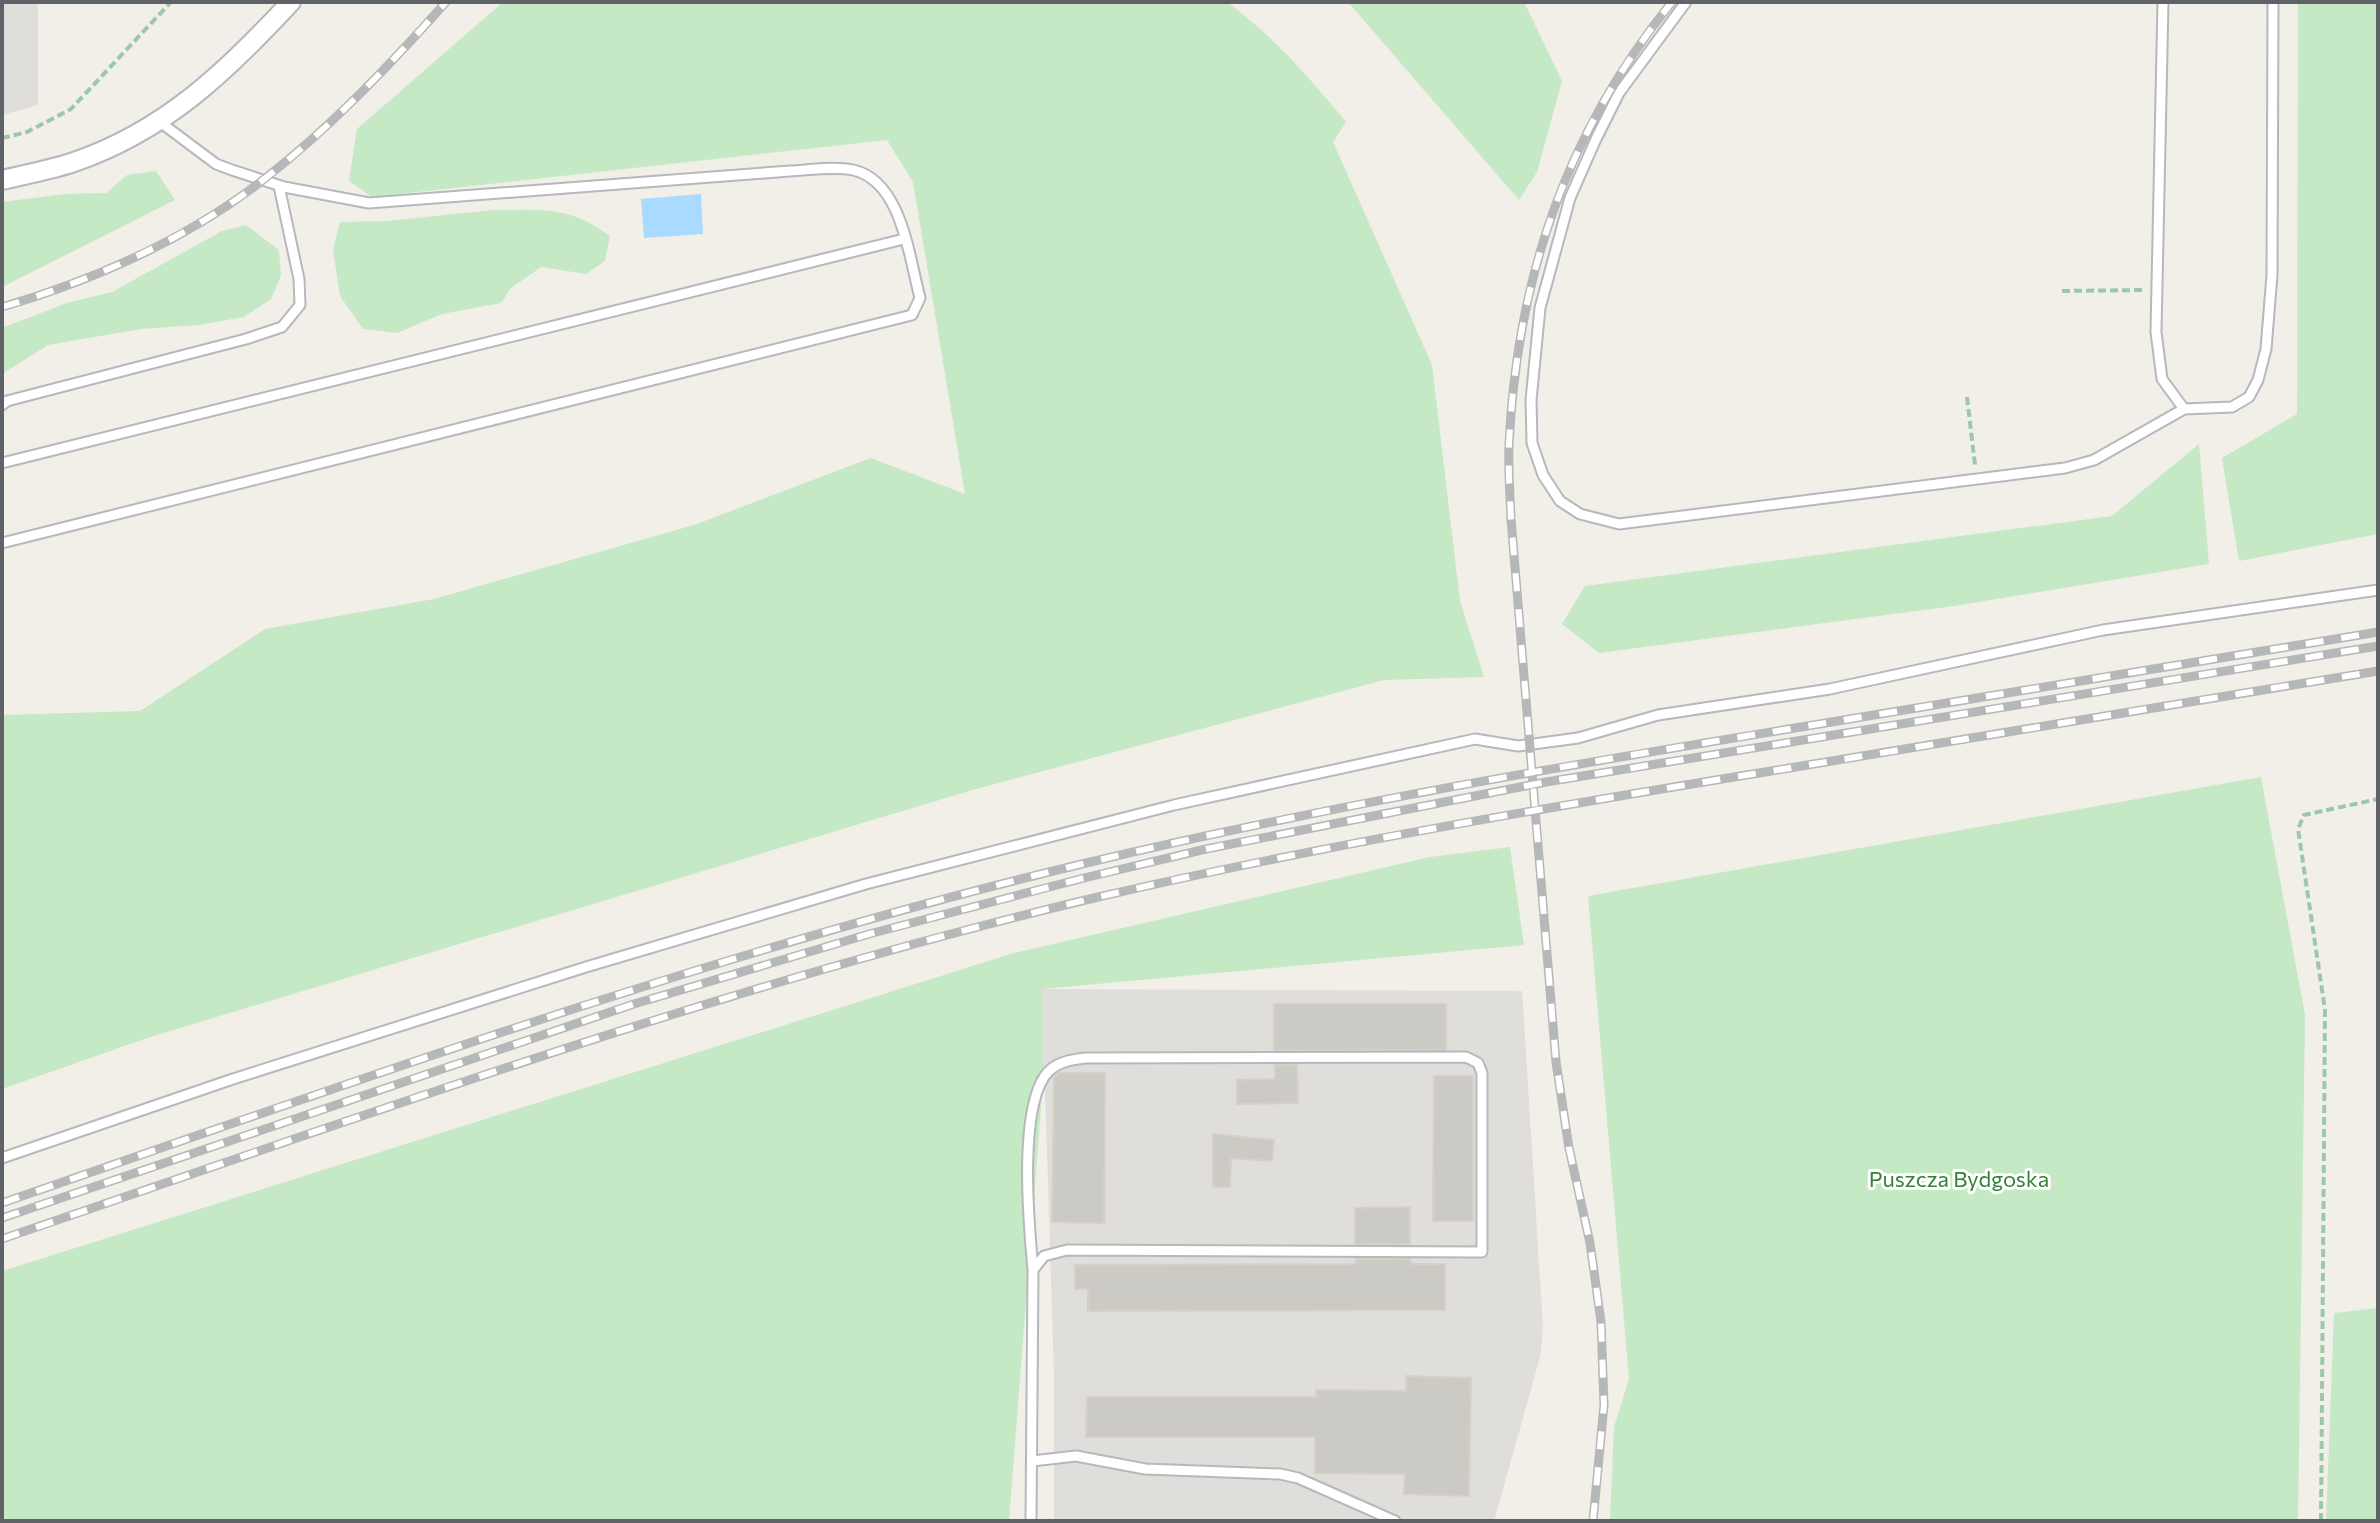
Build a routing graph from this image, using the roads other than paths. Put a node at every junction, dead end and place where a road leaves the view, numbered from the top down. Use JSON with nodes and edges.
{"nodes":[{"id":1,"x":291,"y":2,"type":"edge"},
{"id":2,"x":1686,"y":2,"type":"edge"},
{"id":3,"x":2163,"y":2,"type":"edge"},
{"id":4,"x":2273,"y":2,"type":"edge"},
{"id":5,"x":160,"y":122,"type":"junction"},
{"id":6,"x":2,"y":180,"type":"edge"},
{"id":7,"x":279,"y":186,"type":"junction"},
{"id":8,"x":904,"y":239,"type":"junction"},
{"id":9,"x":2,"y":405,"type":"edge"},
{"id":10,"x":2184,"y":409,"type":"junction"},
{"id":11,"x":2,"y":463,"type":"edge"},
{"id":12,"x":2,"y":543,"type":"edge"},
{"id":13,"x":2378,"y":590,"type":"edge"},
{"id":14,"x":2,"y":1158,"type":"edge"},
{"id":15,"x":1033,"y":1270,"type":"junction"},
{"id":16,"x":1032,"y":1461,"type":"junction"},
{"id":17,"x":1031,"y":1521,"type":"edge"},
{"id":18,"x":1395,"y":1521,"type":"edge"}],
"edges":[{"from":1,"to":5,"type":"street"},
{"from":2,"to":10,"type":"lane"},
{"from":3,"to":10,"type":"lane"},
{"from":4,"to":10,"type":"lane"},
{"from":5,"to":6,"type":"street"},
{"from":5,"to":7,"type":"lane"},
{"from":7,"to":8,"type":"lane"},
{"from":7,"to":9,"type":"lane"},
{"from":8,"to":11,"type":"lane"},
{"from":8,"to":12,"type":"lane"},
{"from":13,"to":14,"type":"lane"},
{"from":15,"to":15,"type":"lane"},
{"from":15,"to":16,"type":"lane"},
{"from":16,"to":17,"type":"lane"},
{"from":16,"to":18,"type":"lane"}]}
